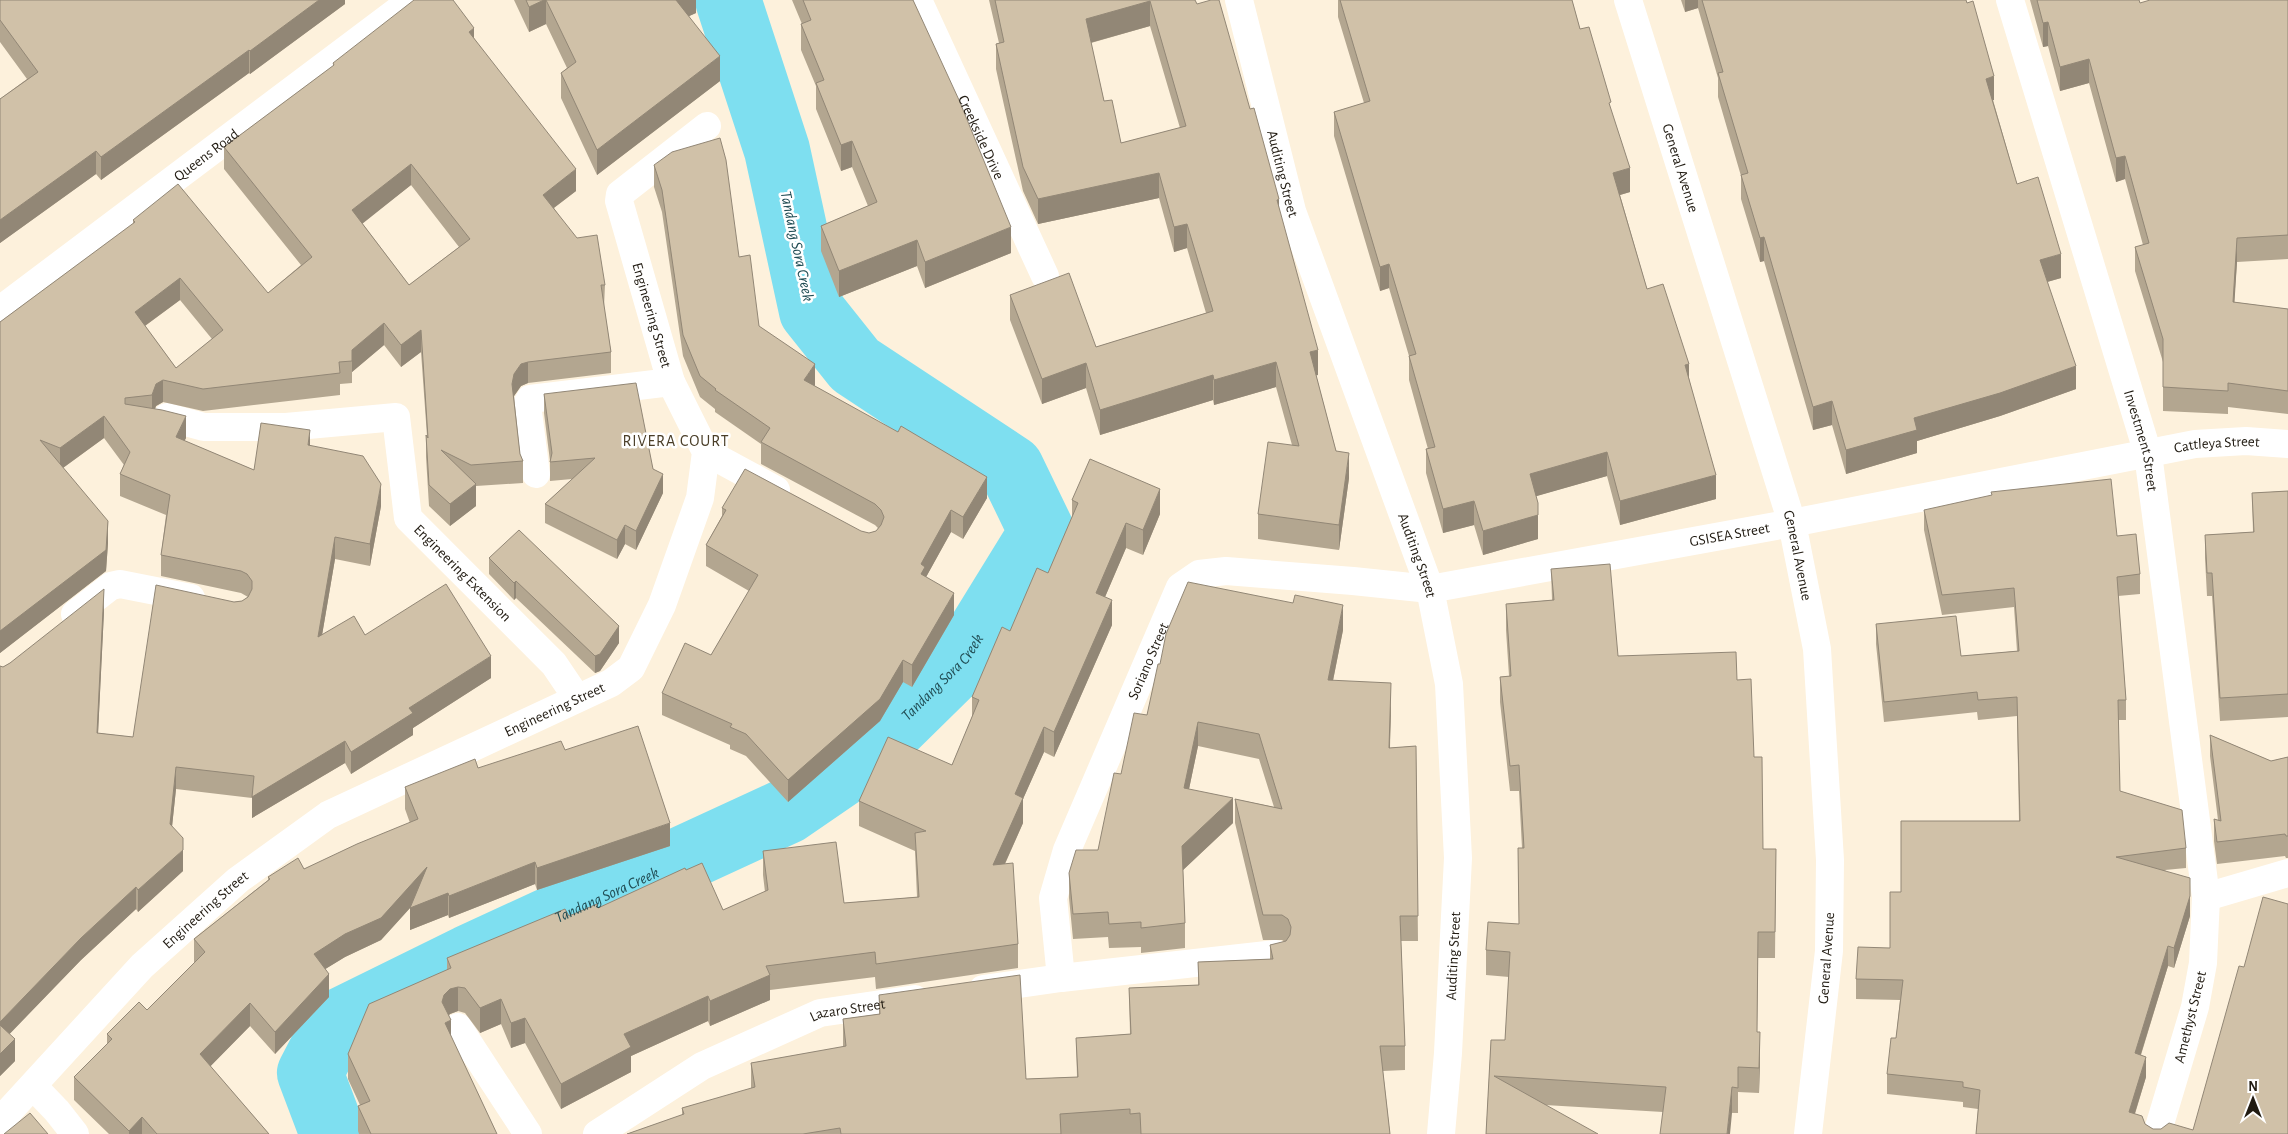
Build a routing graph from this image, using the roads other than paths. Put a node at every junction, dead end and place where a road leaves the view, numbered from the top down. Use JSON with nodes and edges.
{"nodes":[{"id":1,"x":412,"y":0,"type":"edge"},
{"id":2,"x":918,"y":0,"type":"edge"},
{"id":3,"x":1239,"y":0,"type":"edge"},
{"id":4,"x":1628,"y":0,"type":"edge"},
{"id":5,"x":2010,"y":0,"type":"edge"},
{"id":6,"x":707,"y":126,"type":"dead end"},
{"id":7,"x":1045,"y":276,"type":"dead end"},
{"id":8,"x":0,"y":310,"type":"edge"},
{"id":9,"x":671,"y":382,"type":"junction"},
{"id":10,"x":167,"y":417,"type":"edge"},
{"id":11,"x":2288,"y":444,"type":"edge"},
{"id":12,"x":706,"y":452,"type":"junction"},
{"id":13,"x":2148,"y":454,"type":"junction"},
{"id":14,"x":536,"y":474,"type":"dead end"},
{"id":15,"x":800,"y":502,"type":"edge"},
{"id":16,"x":1792,"y":523,"type":"junction"},
{"id":17,"x":1430,"y":589,"type":"junction"},
{"id":18,"x":217,"y":604,"type":"edge"},
{"id":19,"x":59,"y":627,"type":"edge"},
{"id":20,"x":577,"y":698,"type":"junction"},
{"id":21,"x":2288,"y":873,"type":"edge"},
{"id":22,"x":2206,"y":897,"type":"junction"},
{"id":23,"x":1276,"y":954,"type":"edge"},
{"id":24,"x":1061,"y":978,"type":"junction"},
{"id":25,"x":458,"y":1027,"type":"dead end"},
{"id":26,"x":32,"y":1086,"type":"junction"},
{"id":27,"x":0,"y":1121,"type":"edge"},
{"id":28,"x":75,"y":1134,"type":"edge"},
{"id":29,"x":528,"y":1134,"type":"edge"},
{"id":30,"x":597,"y":1134,"type":"edge"},
{"id":31,"x":1441,"y":1134,"type":"edge"},
{"id":32,"x":1808,"y":1134,"type":"edge"},
{"id":33,"x":2157,"y":1134,"type":"edge"}],
"edges":[{"from":1,"to":8,"type":"street","name":"Queens Road"},
{"from":2,"to":7,"type":"street","name":"Creekside Drive"},
{"from":3,"to":17,"type":"street","name":"Auditing Street"},
{"from":4,"to":16,"type":"street","name":"General Avenue"},
{"from":5,"to":13,"type":"street","name":"Investment Street"},
{"from":6,"to":9,"type":"street","name":"Engineering Street"},
{"from":9,"to":12,"type":"street","name":"Engineering Street"},
{"from":9,"to":14,"type":"street"},
{"from":10,"to":20,"type":"street","name":"Engineering Extension"},
{"from":11,"to":13,"type":"street","name":"Cattleya Street"},
{"from":12,"to":15,"type":"street"},
{"from":12,"to":20,"type":"street","name":"Engineering Street"},
{"from":13,"to":16,"type":"street","name":"GSISEA Street"},
{"from":13,"to":22,"type":"street","name":"Investment Street"},
{"from":16,"to":17,"type":"street","name":"GSISEA Street"},
{"from":16,"to":32,"type":"street","name":"General Avenue"},
{"from":17,"to":24,"type":"street","name":"Soriano Street"},
{"from":17,"to":31,"type":"street","name":"Auditing Street"},
{"from":18,"to":19,"type":"street"},
{"from":20,"to":26,"type":"street","name":"Engineering Street"},
{"from":21,"to":22,"type":"street"},
{"from":22,"to":33,"type":"street","name":"Amethyst Street"},
{"from":23,"to":24,"type":"street","name":"Lazaro Street"},
{"from":24,"to":30,"type":"street","name":"Lazaro Street"},
{"from":25,"to":29,"type":"street"},
{"from":26,"to":27,"type":"street","name":"Engineering Street"},
{"from":26,"to":28,"type":"street"}]}
